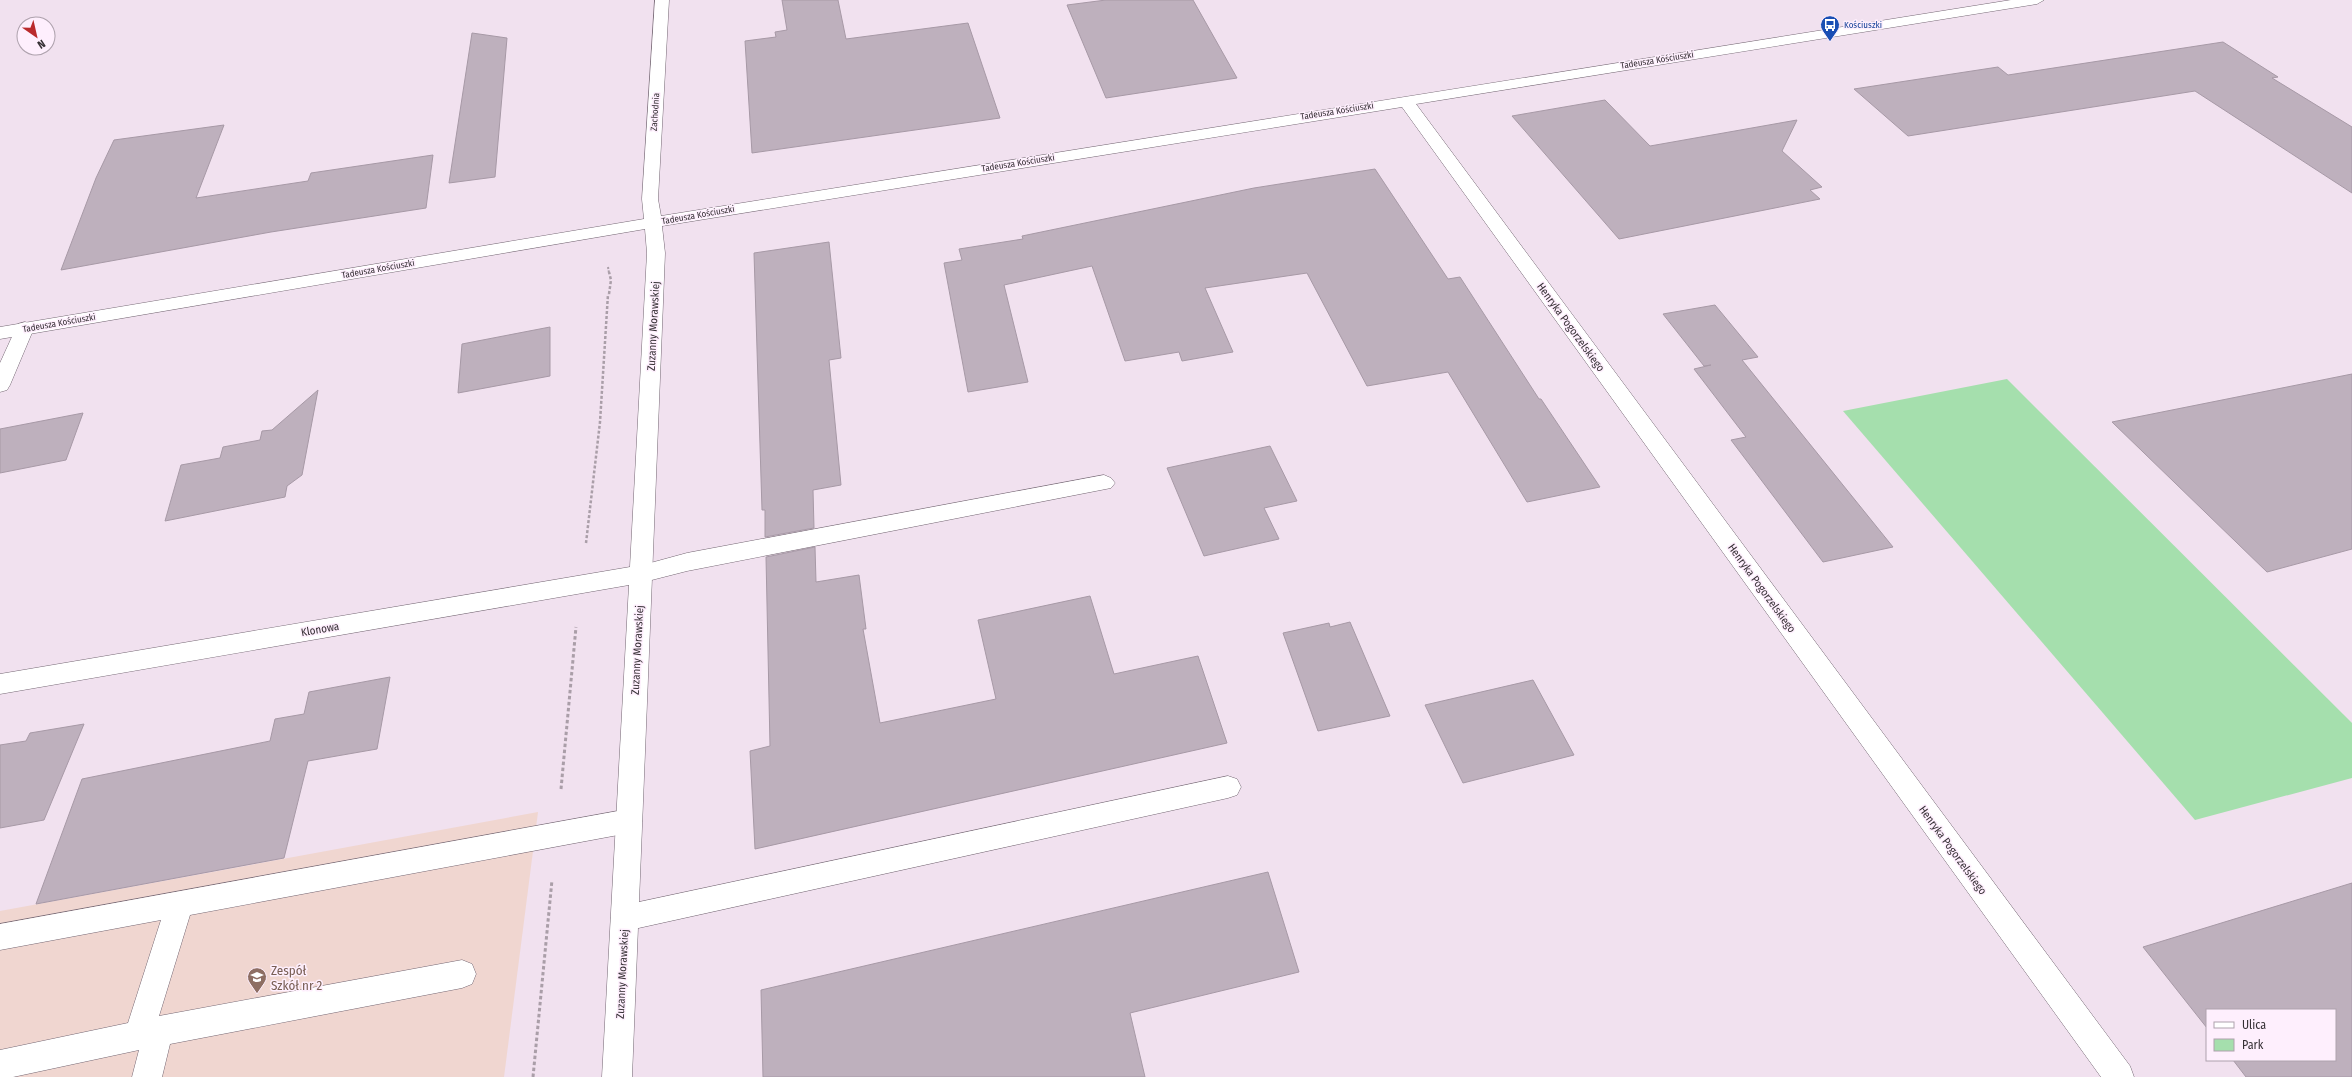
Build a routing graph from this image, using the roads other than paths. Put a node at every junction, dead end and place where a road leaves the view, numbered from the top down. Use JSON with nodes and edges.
{"nodes":[{"id":1,"x":662,"y":0,"type":"edge"},
{"id":2,"x":2037,"y":0,"type":"edge"},
{"id":3,"x":1405,"y":100,"type":"junction"},
{"id":4,"x":652,"y":223,"type":"junction"},
{"id":5,"x":25,"y":328,"type":"junction"},
{"id":6,"x":0,"y":332,"type":"edge"},
{"id":7,"x":0,"y":385,"type":"edge"},
{"id":8,"x":1104,"y":483,"type":"dead end"},
{"id":9,"x":640,"y":574,"type":"junction"},
{"id":10,"x":0,"y":684,"type":"edge"},
{"id":11,"x":1228,"y":787,"type":"dead end"},
{"id":12,"x":629,"y":821,"type":"junction"},
{"id":13,"x":180,"y":904,"type":"junction"},
{"id":14,"x":625,"y":918,"type":"junction"},
{"id":15,"x":0,"y":937,"type":"edge"},
{"id":16,"x":462,"y":974,"type":"dead end"},
{"id":17,"x":149,"y":1033,"type":"junction"},
{"id":18,"x":0,"y":1065,"type":"edge"},
{"id":19,"x":147,"y":1077,"type":"edge"},
{"id":20,"x":617,"y":1077,"type":"edge"},
{"id":21,"x":2119,"y":1077,"type":"edge"}],
"edges":[{"from":1,"to":4,"type":"street","name":"Zachodnia"},
{"from":2,"to":3,"type":"street","name":"Tadeusza Kościuszki"},
{"from":3,"to":4,"type":"street","name":"Tadeusza Kościuszki"},
{"from":3,"to":21,"type":"street","name":"Henryka Pogorzelskiego"},
{"from":4,"to":5,"type":"street","name":"Tadeusza Kościuszki"},
{"from":4,"to":9,"type":"street","name":"Zuzanny Morawskiej"},
{"from":5,"to":6,"type":"street","name":"Tadeusza Kościuszki"},
{"from":5,"to":7,"type":"street"},
{"from":8,"to":9,"type":"street","name":"Klonowa"},
{"from":9,"to":10,"type":"street","name":"Klonowa"},
{"from":9,"to":12,"type":"street","name":"Zuzanny Morawskiej"},
{"from":11,"to":14,"type":"street"},
{"from":12,"to":13,"type":"street"},
{"from":12,"to":14,"type":"street","name":"Zuzanny Morawskiej"},
{"from":13,"to":15,"type":"street"},
{"from":13,"to":17,"type":"street"},
{"from":14,"to":20,"type":"street","name":"Zuzanny Morawskiej"},
{"from":16,"to":17,"type":"street"},
{"from":17,"to":18,"type":"street"},
{"from":17,"to":19,"type":"street"}]}
